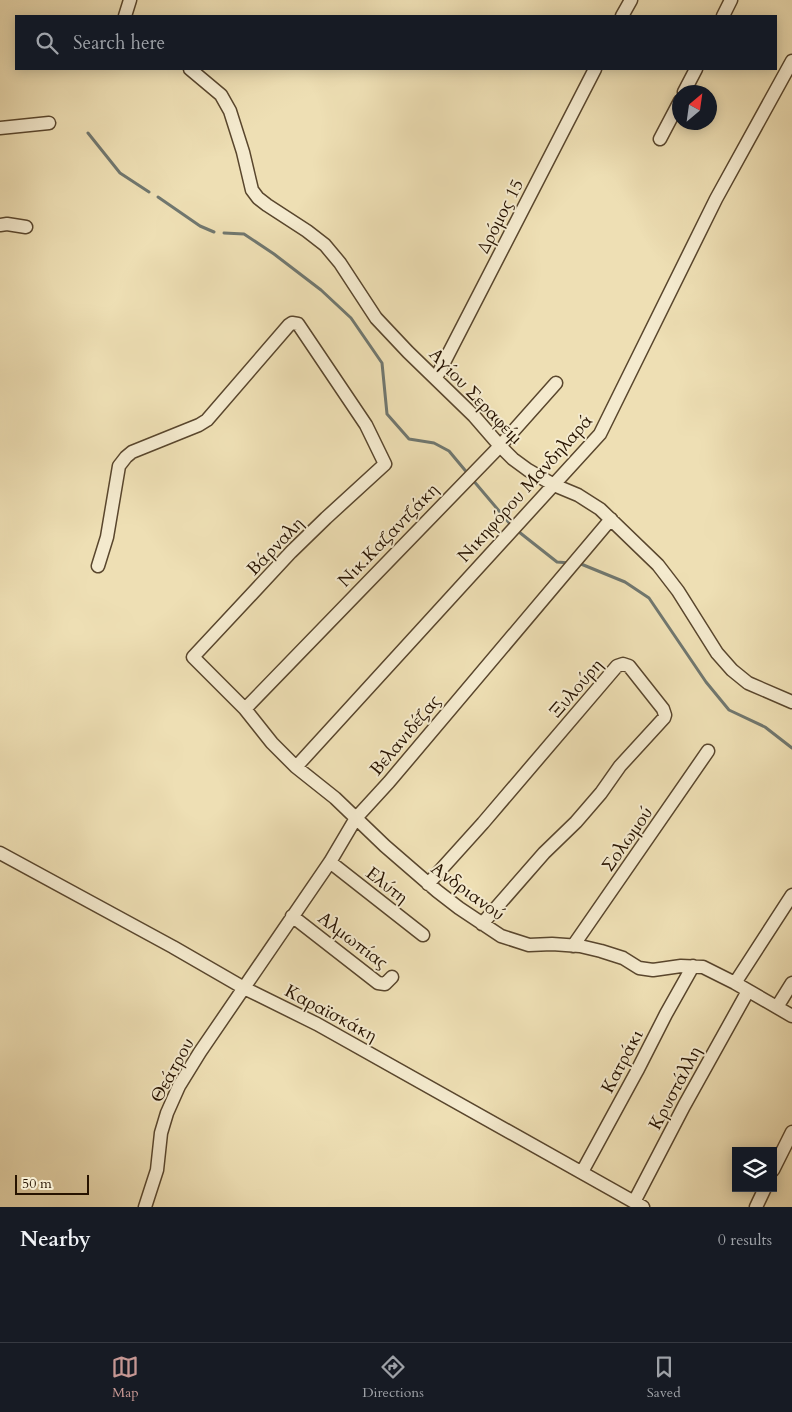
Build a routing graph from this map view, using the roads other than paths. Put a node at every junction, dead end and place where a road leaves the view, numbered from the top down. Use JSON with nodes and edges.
{"nodes":[{"id":1,"x":130,"y":0,"type":"edge"},
{"id":2,"x":631,"y":0,"type":"edge"},
{"id":3,"x":731,"y":0,"type":"edge"},
{"id":4,"x":125,"y":15,"type":"edge"},
{"id":5,"x":623,"y":15,"type":"edge"},
{"id":6,"x":724,"y":15,"type":"edge"},
{"id":7,"x":792,"y":61,"type":"edge"},
{"id":8,"x":191,"y":70,"type":"edge"},
{"id":9,"x":594,"y":70,"type":"edge"},
{"id":10,"x":695,"y":70,"type":"edge"},
{"id":11,"x":688,"y":85,"type":"edge"},
{"id":12,"x":672,"y":116,"type":"edge"},
{"id":13,"x":49,"y":123,"type":"dead end"},
{"id":14,"x":0,"y":128,"type":"edge"},
{"id":15,"x":660,"y":139,"type":"dead end"},
{"id":16,"x":0,"y":225,"type":"edge"},
{"id":17,"x":26,"y":227,"type":"dead end"},
{"id":18,"x":436,"y":378,"type":"junction"},
{"id":19,"x":556,"y":383,"type":"dead end"},
{"id":20,"x":500,"y":446,"type":"junction"},
{"id":21,"x":554,"y":485,"type":"junction"},
{"id":22,"x":612,"y":519,"type":"junction"},
{"id":23,"x":98,"y":566,"type":"dead end"},
{"id":24,"x":193,"y":657,"type":"joint"},
{"id":25,"x":792,"y":702,"type":"edge"},
{"id":26,"x":245,"y":709,"type":"junction"},
{"id":27,"x":708,"y":751,"type":"dead end"},
{"id":28,"x":296,"y":767,"type":"junction"},
{"id":29,"x":356,"y":818,"type":"junction"},
{"id":30,"x":0,"y":854,"type":"edge"},
{"id":31,"x":330,"y":862,"type":"junction"},
{"id":32,"x":428,"y":884,"type":"junction"},
{"id":33,"x":792,"y":895,"type":"edge"},
{"id":34,"x":292,"y":916,"type":"junction"},
{"id":35,"x":482,"y":924,"type":"junction"},
{"id":36,"x":422,"y":935,"type":"dead end"},
{"id":37,"x":574,"y":946,"type":"junction"},
{"id":38,"x":693,"y":966,"type":"junction"},
{"id":39,"x":392,"y":977,"type":"dead end"},
{"id":40,"x":735,"y":983,"type":"junction"},
{"id":41,"x":792,"y":984,"type":"edge"},
{"id":42,"x":244,"y":988,"type":"junction"},
{"id":43,"x":748,"y":991,"type":"junction"},
{"id":44,"x":777,"y":1007,"type":"junction"},
{"id":45,"x":792,"y":1016,"type":"edge"},
{"id":46,"x":792,"y":1132,"type":"edge"},
{"id":47,"x":777,"y":1162,"type":"edge"},
{"id":48,"x":582,"y":1172,"type":"junction"},
{"id":49,"x":762,"y":1192,"type":"edge"},
{"id":50,"x":639,"y":1205,"type":"edge"},
{"id":51,"x":145,"y":1207,"type":"edge"},
{"id":52,"x":756,"y":1207,"type":"edge"}],
"edges":[{"from":1,"to":4,"type":"street"},
{"from":2,"to":5,"type":"street"},
{"from":3,"to":6,"type":"street"},
{"from":7,"to":21,"type":"street","name":"Νικηφόρου Μανδηλαρά"},
{"from":8,"to":18,"type":"street","name":"Αγίου Σεραφείμ"},
{"from":9,"to":18,"type":"street","name":"Δρόμος 15"},
{"from":10,"to":11,"type":"street"},
{"from":12,"to":15,"type":"street"},
{"from":13,"to":14,"type":"street"},
{"from":16,"to":17,"type":"street"},
{"from":18,"to":20,"type":"street","name":"Αγίου Σεραφείμ"},
{"from":19,"to":20,"type":"street","name":"Νικ.Καζαντζάκη"},
{"from":20,"to":21,"type":"street","name":"Αγίου Σεραφείμ"},
{"from":20,"to":26,"type":"street","name":"Νικ.Καζαντζάκη"},
{"from":21,"to":22,"type":"street","name":"Αγίου Σεραφείμ"},
{"from":21,"to":28,"type":"street","name":"Νικηφόρου Μανδηλαρά"},
{"from":22,"to":25,"type":"street","name":"Αγίου Σεραφείμ"},
{"from":22,"to":29,"type":"street","name":"Βελανιδέζας"},
{"from":23,"to":24,"type":"street","name":"Βάρναλη"},
{"from":24,"to":26,"type":"street","name":"Ανδριανού"},
{"from":26,"to":28,"type":"street","name":"Ανδριανού"},
{"from":27,"to":37,"type":"street","name":"Σολωμού"},
{"from":28,"to":29,"type":"street","name":"Ανδριανού"},
{"from":29,"to":31,"type":"street","name":"Βελανιδέζας"},
{"from":29,"to":32,"type":"street","name":"Ανδριανού"},
{"from":30,"to":42,"type":"street","name":"Καραϊσκάκη"},
{"from":31,"to":34,"type":"street","name":"Βελανιδέζας"},
{"from":31,"to":36,"type":"street","name":"Ελύτη"},
{"from":32,"to":35,"type":"street","name":"Ανδριανού"},
{"from":32,"to":35,"type":"street","name":"Ξυλούρη"},
{"from":33,"to":40,"type":"street"},
{"from":34,"to":39,"type":"street","name":"Αλμωπίας"},
{"from":34,"to":42,"type":"street","name":"Βελανιδέζας"},
{"from":35,"to":37,"type":"street","name":"Ανδριανού"},
{"from":37,"to":38,"type":"street","name":"Ανδριανού"},
{"from":38,"to":40,"type":"street","name":"Ανδριανού"},
{"from":38,"to":48,"type":"street","name":"Κατράκι"},
{"from":40,"to":43,"type":"street","name":"Ανδριανού"},
{"from":41,"to":44,"type":"street"},
{"from":42,"to":48,"type":"street","name":"Καραϊσκάκη"},
{"from":42,"to":51,"type":"street","name":"Θεάτρου"},
{"from":43,"to":44,"type":"street","name":"Ανδριανού"},
{"from":43,"to":50,"type":"street","name":"Κρυστάλλη"},
{"from":44,"to":45,"type":"street","name":"Ανδριανού"},
{"from":46,"to":47,"type":"street"},
{"from":48,"to":50,"type":"street","name":"Καραϊσκάκη"},
{"from":49,"to":52,"type":"street"}]}
